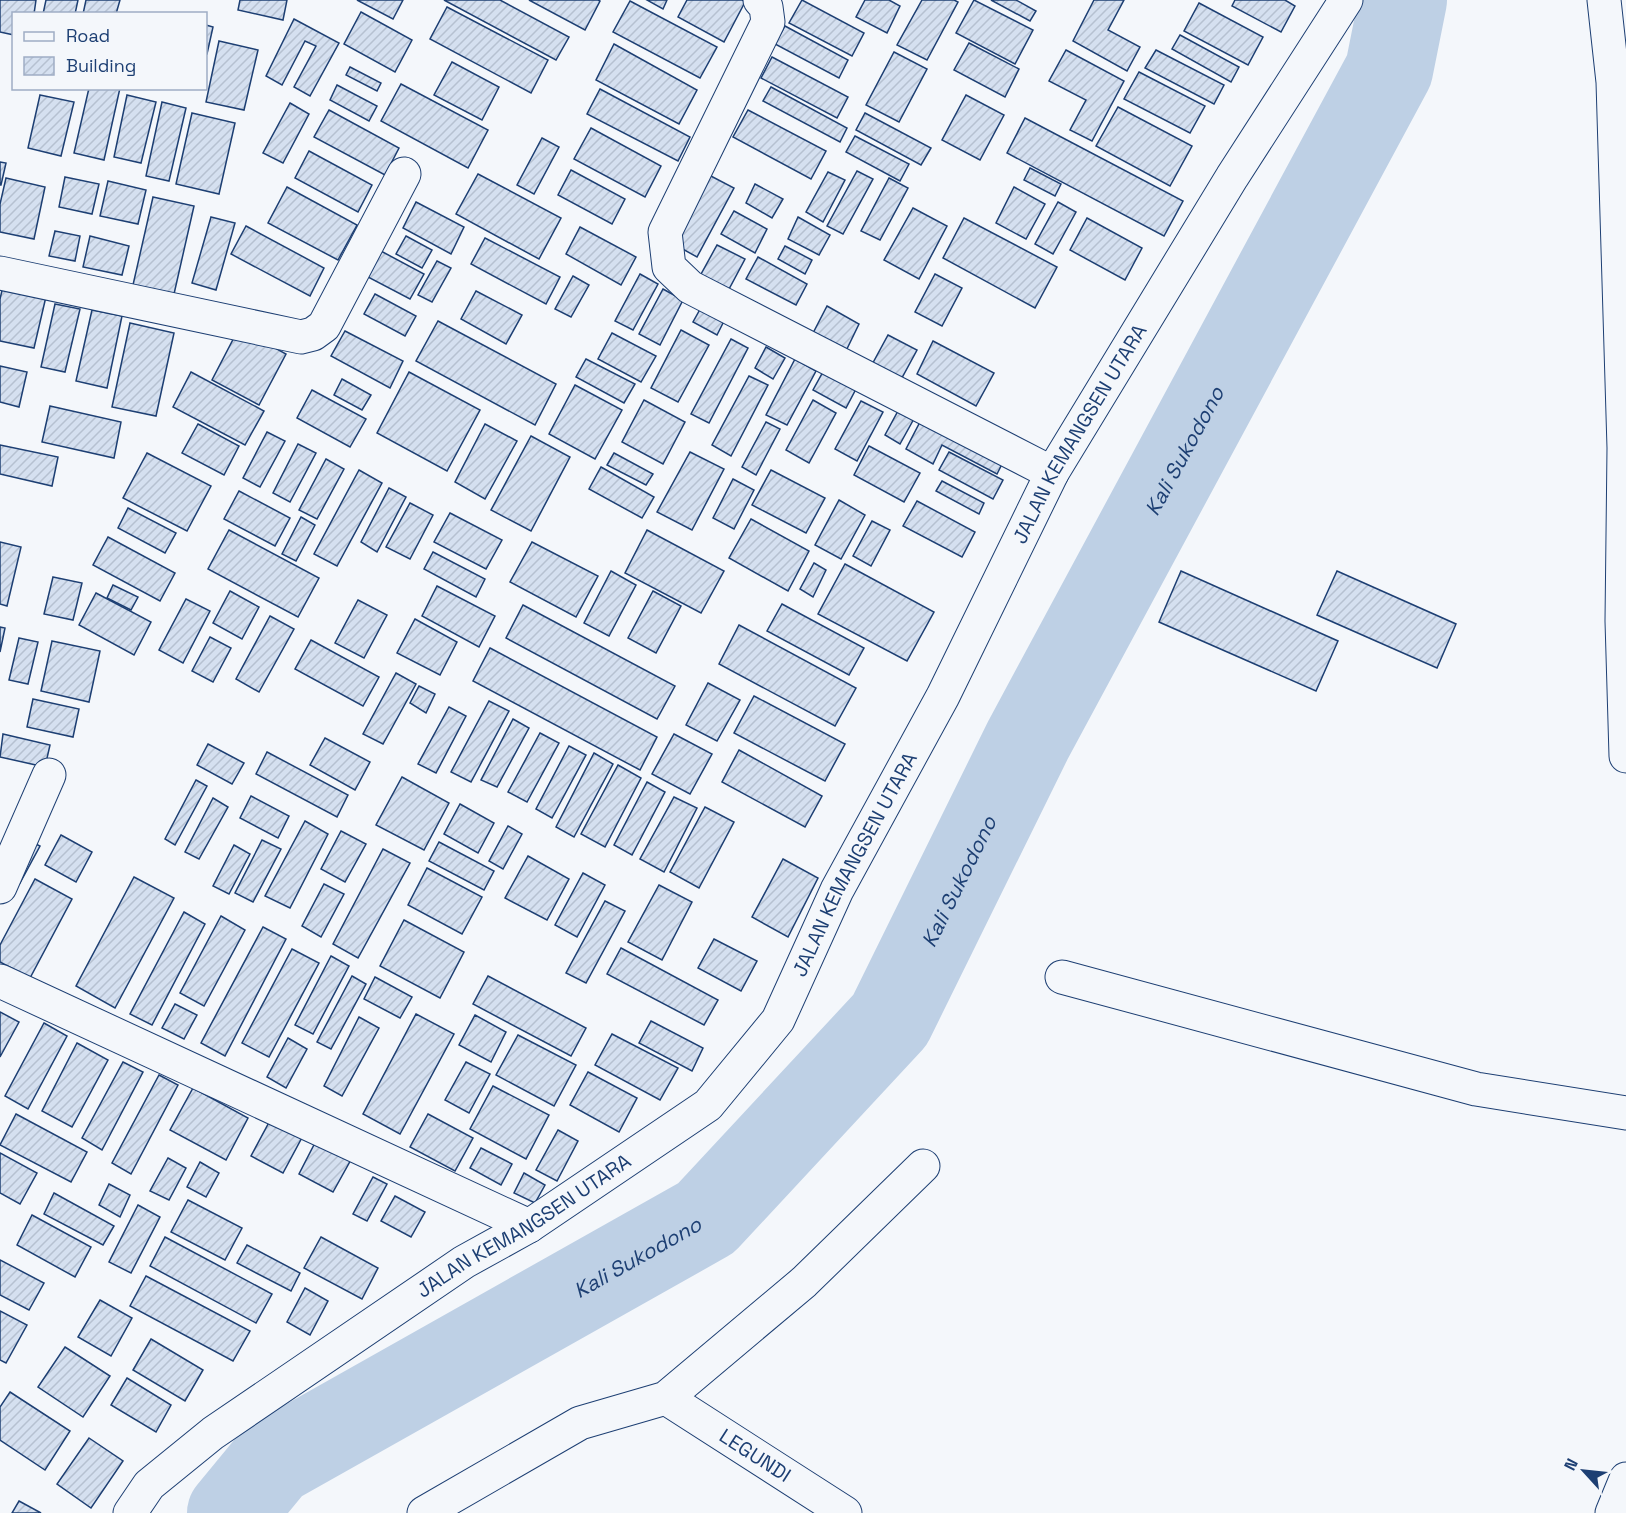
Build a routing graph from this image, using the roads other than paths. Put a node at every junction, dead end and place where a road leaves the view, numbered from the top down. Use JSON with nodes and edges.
{"nodes":[{"id":1,"x":760,"y":0,"type":"edge"},
{"id":2,"x":1346,"y":0,"type":"edge"},
{"id":3,"x":1605,"y":0,"type":"edge"},
{"id":4,"x":404,"y":174,"type":"dead end"},
{"id":5,"x":0,"y":273,"type":"edge"},
{"id":6,"x":1625,"y":448,"type":"edge"},
{"id":7,"x":1052,"y":473,"type":"junction"},
{"id":8,"x":1626,"y":756,"type":"edge"},
{"id":9,"x":50,"y":775,"type":"dead end"},
{"id":10,"x":0,"y":887,"type":"edge"},
{"id":11,"x":1062,"y":977,"type":"dead end"},
{"id":12,"x":0,"y":981,"type":"edge"},
{"id":13,"x":1626,"y":1113,"type":"edge"},
{"id":14,"x":923,"y":1166,"type":"dead end"},
{"id":15,"x":529,"y":1226,"type":"junction"},
{"id":16,"x":666,"y":1398,"type":"junction"},
{"id":17,"x":1626,"y":1479,"type":"edge"},
{"id":18,"x":130,"y":1513,"type":"edge"},
{"id":19,"x":424,"y":1513,"type":"edge"},
{"id":20,"x":845,"y":1513,"type":"edge"},
{"id":21,"x":1612,"y":1513,"type":"edge"}],
"edges":[{"from":1,"to":7,"type":"street"},
{"from":2,"to":7,"type":"street","name":"JALAN KEMANGSEN UTARA"},
{"from":3,"to":6,"type":"street"},
{"from":4,"to":5,"type":"street"},
{"from":6,"to":8,"type":"street"},
{"from":7,"to":15,"type":"street","name":"JALAN KEMANGSEN UTARA"},
{"from":9,"to":10,"type":"street"},
{"from":11,"to":13,"type":"street"},
{"from":12,"to":15,"type":"street"},
{"from":14,"to":16,"type":"street"},
{"from":15,"to":18,"type":"street","name":"JALAN KEMANGSEN UTARA"},
{"from":16,"to":19,"type":"street"},
{"from":16,"to":20,"type":"street","name":"LEGUNDI"},
{"from":17,"to":21,"type":"street"}]}
